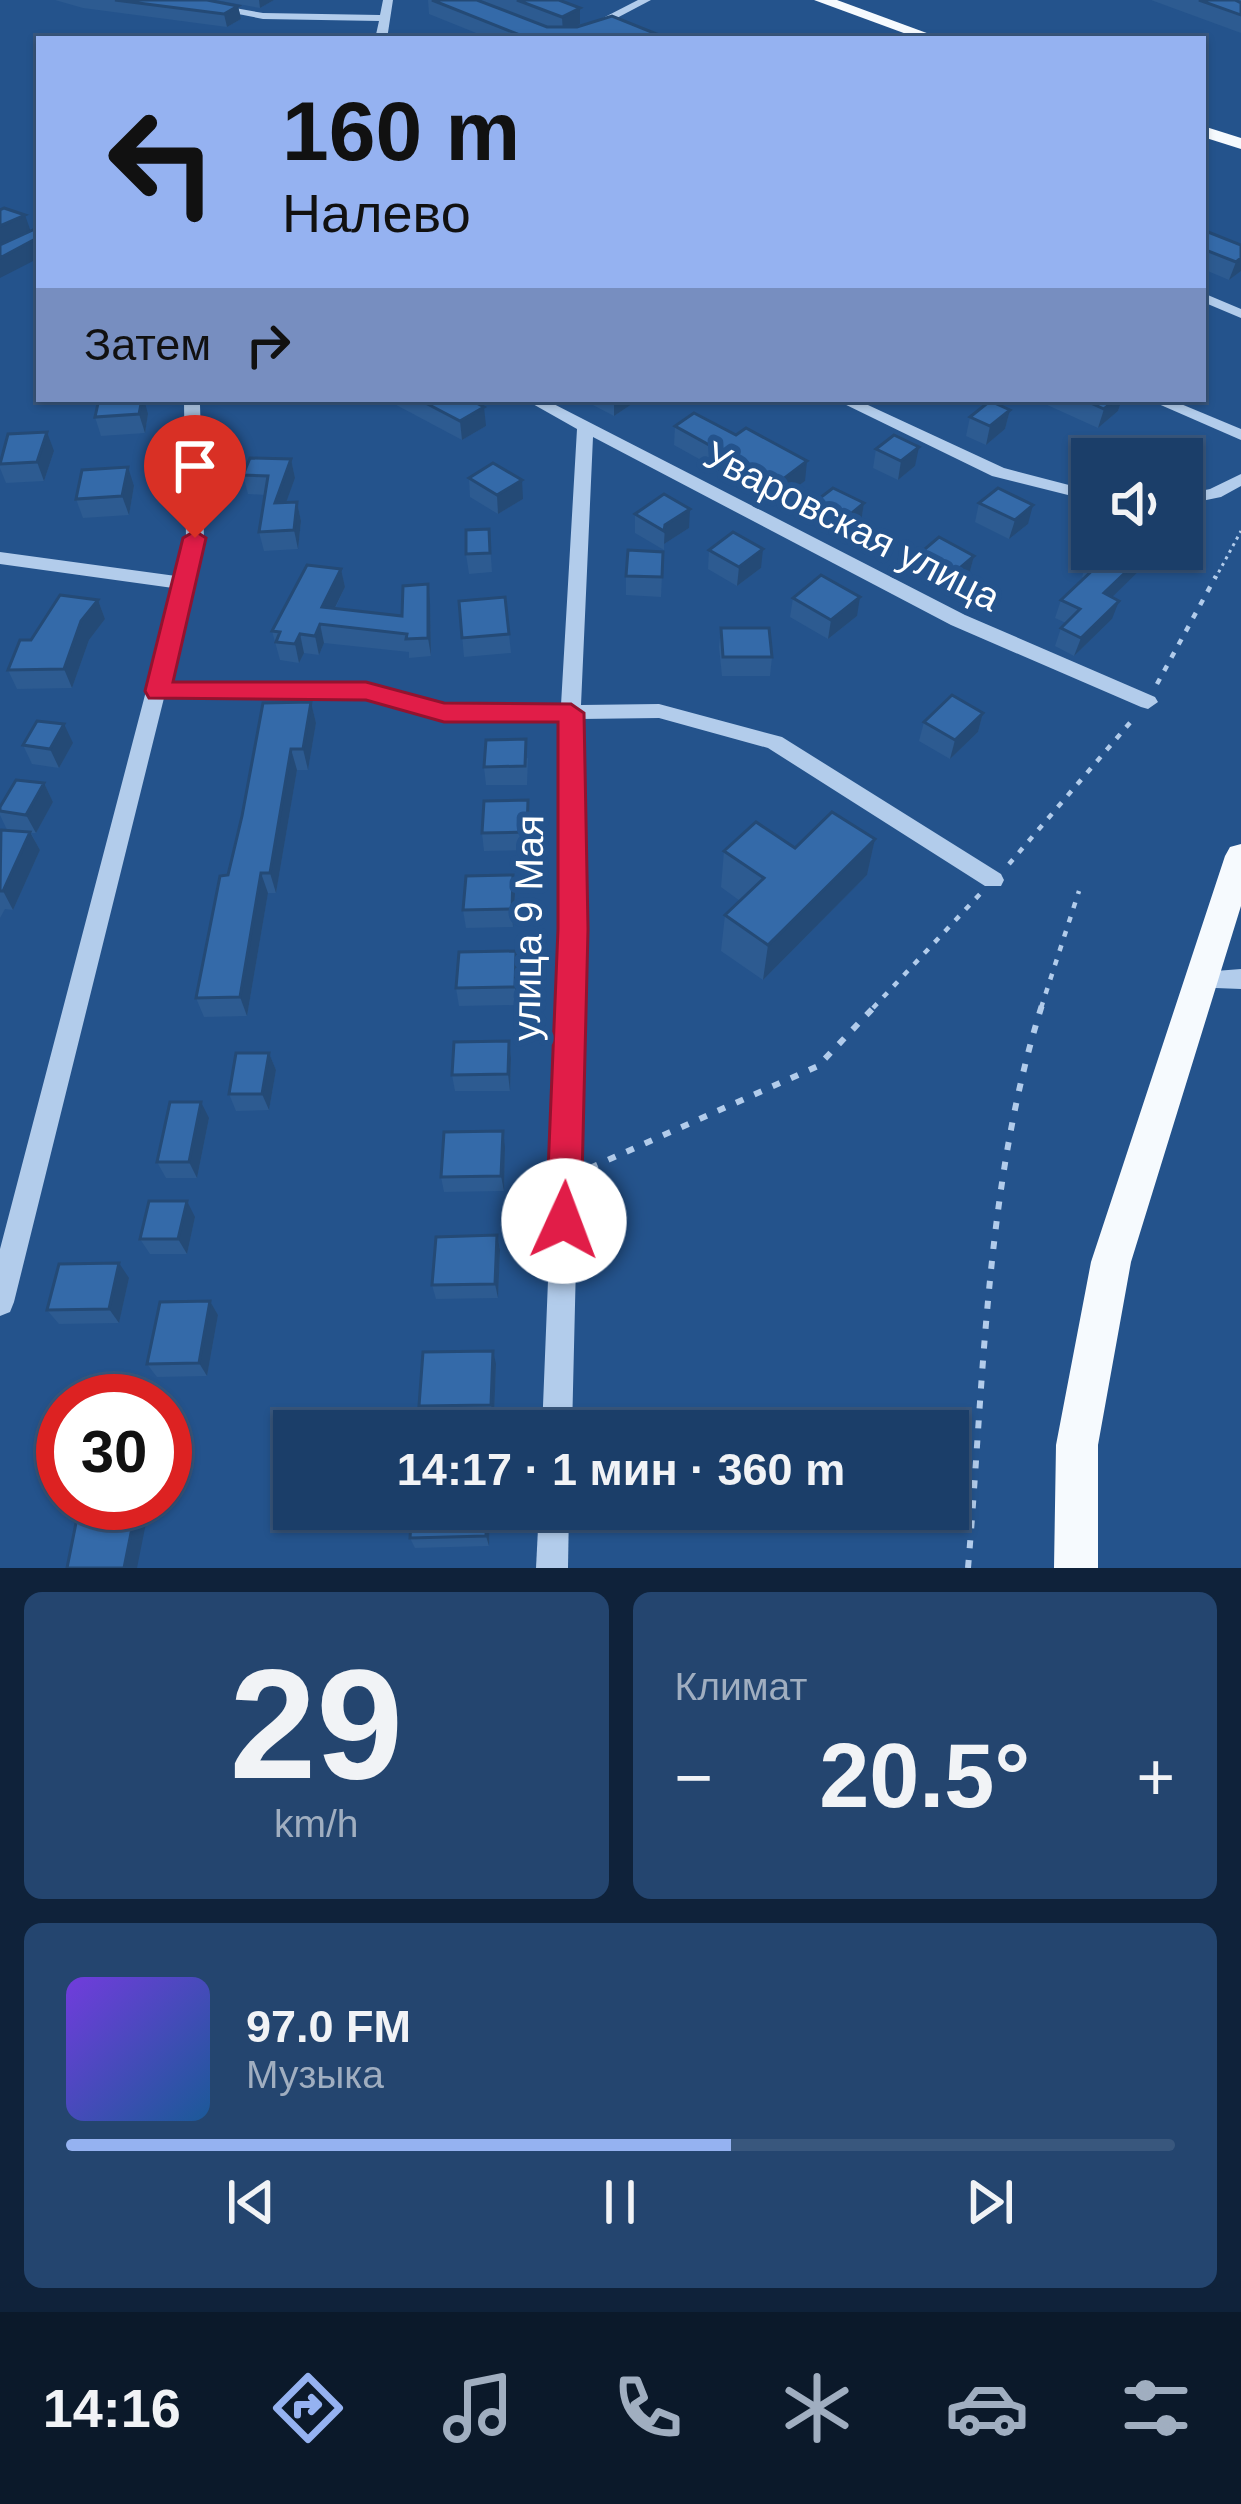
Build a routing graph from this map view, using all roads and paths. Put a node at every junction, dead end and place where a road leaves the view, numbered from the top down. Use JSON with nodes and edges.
{"nodes":[{"id":1,"x":172,"y":0,"type":"edge"},
{"id":2,"x":388,"y":0,"type":"edge"},
{"id":3,"x":646,"y":0,"type":"edge"},
{"id":4,"x":822,"y":0,"type":"edge"},
{"id":5,"x":384,"y":18,"type":"junction"},
{"id":6,"x":381,"y":36,"type":"edge"},
{"id":7,"x":574,"y":36,"type":"edge"},
{"id":8,"x":926,"y":36,"type":"edge"},
{"id":9,"x":1206,"y":132,"type":"edge"},
{"id":10,"x":1241,"y":144,"type":"edge"},
{"id":11,"x":1206,"y":297,"type":"edge"},
{"id":12,"x":1241,"y":314,"type":"edge"},
{"id":13,"x":194,"y":402,"type":"edge"},
{"id":14,"x":538,"y":402,"type":"edge"},
{"id":15,"x":848,"y":402,"type":"edge"},
{"id":16,"x":1162,"y":402,"type":"edge"},
{"id":17,"x":585,"y":427,"type":"junction"},
{"id":18,"x":1241,"y":435,"type":"edge"},
{"id":19,"x":1241,"y":479,"type":"edge"},
{"id":20,"x":1071,"y":491,"type":"edge"},
{"id":21,"x":1203,"y":495,"type":"edge"},
{"id":22,"x":1241,"y":531,"type":"edge"},
{"id":23,"x":0,"y":557,"type":"edge"},
{"id":24,"x":184,"y":583,"type":"junction"},
{"id":25,"x":158,"y":691,"type":"junction"},
{"id":26,"x":1148,"y":702,"type":"junction"},
{"id":27,"x":571,"y":713,"type":"junction"},
{"id":28,"x":1241,"y":856,"type":"edge"},
{"id":29,"x":993,"y":880,"type":"junction"},
{"id":30,"x":1079,"y":891,"type":"dead end"},
{"id":31,"x":1241,"y":979,"type":"edge"},
{"id":32,"x":1198,"y":980,"type":"junction"},
{"id":33,"x":565,"y":1180,"type":"junction"},
{"id":34,"x":0,"y":1302,"type":"edge"},
{"id":35,"x":557,"y":1410,"type":"edge"},
{"id":36,"x":553,"y":1530,"type":"edge"},
{"id":37,"x":552,"y":1568,"type":"edge"},
{"id":38,"x":968,"y":1568,"type":"edge"},
{"id":39,"x":1076,"y":1568,"type":"edge"}],
"edges":[{"from":1,"to":5,"type":"street"},
{"from":2,"to":5,"type":"street"},
{"from":3,"to":7,"type":"street"},
{"from":4,"to":8,"type":"main road"},
{"from":5,"to":6,"type":"street"},
{"from":9,"to":10,"type":"main road"},
{"from":11,"to":12,"type":"street"},
{"from":13,"to":24,"type":"street"},
{"from":14,"to":17,"type":"street","name":"Уваровская улица"},
{"from":15,"to":20,"type":"street"},
{"from":16,"to":18,"type":"street"},
{"from":17,"to":26,"type":"street","name":"Уваровская улица"},
{"from":17,"to":27,"type":"street","name":"улица 9 Мая"},
{"from":19,"to":21,"type":"street"},
{"from":22,"to":26,"type":"path"},
{"from":23,"to":24,"type":"street"},
{"from":24,"to":25,"type":"street"},
{"from":25,"to":27,"type":"street"},
{"from":25,"to":34,"type":"street"},
{"from":26,"to":29,"type":"path"},
{"from":27,"to":29,"type":"street"},
{"from":27,"to":33,"type":"street","name":"улица 9 Мая"},
{"from":28,"to":32,"type":"main road"},
{"from":29,"to":33,"type":"path"},
{"from":30,"to":38,"type":"path"},
{"from":31,"to":32,"type":"street"},
{"from":32,"to":39,"type":"main road"},
{"from":33,"to":35,"type":"street","name":"улица 9 Мая"},
{"from":36,"to":37,"type":"street"}]}
